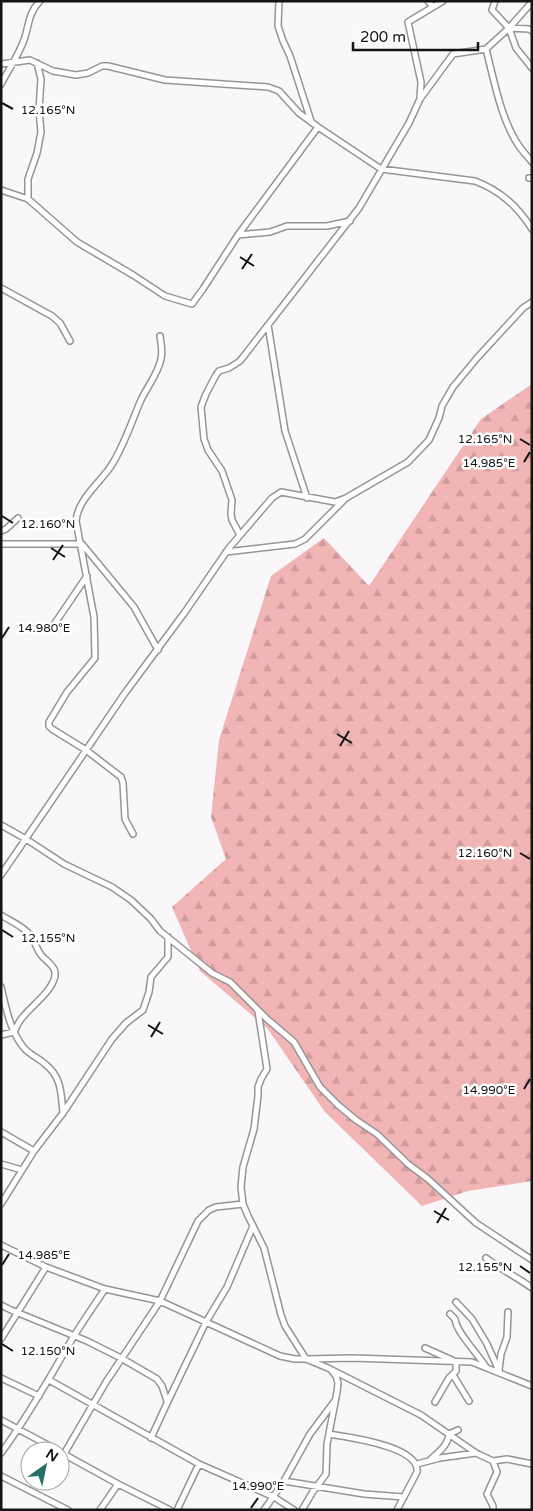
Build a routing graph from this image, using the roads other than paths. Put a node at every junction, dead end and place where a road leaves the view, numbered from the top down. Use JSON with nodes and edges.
{"nodes":[{"id":1,"x":40,"y":1,"type":"edge"},
{"id":2,"x":279,"y":1,"type":"edge"},
{"id":3,"x":428,"y":1,"type":"edge"},
{"id":4,"x":443,"y":1,"type":"edge"},
{"id":5,"x":495,"y":1,"type":"edge"},
{"id":6,"x":532,"y":2,"type":"edge"},
{"id":7,"x":433,"y":7,"type":"junction"},
{"id":8,"x":509,"y":28,"type":"junction"},
{"id":9,"x":532,"y":31,"type":"edge"},
{"id":10,"x":486,"y":49,"type":"junction"},
{"id":11,"x":13,"y":62,"type":"junction"},
{"id":12,"x":37,"y":63,"type":"junction"},
{"id":13,"x":1,"y":64,"type":"edge"},
{"id":14,"x":532,"y":68,"type":"edge"},
{"id":15,"x":1,"y":84,"type":"edge"},
{"id":16,"x":420,"y":99,"type":"junction"},
{"id":17,"x":311,"y":121,"type":"junction"},
{"id":18,"x":318,"y":127,"type":"junction"},
{"id":19,"x":532,"y":162,"type":"edge"},
{"id":20,"x":381,"y":169,"type":"junction"},
{"id":21,"x":1,"y":190,"type":"edge"},
{"id":22,"x":28,"y":199,"type":"junction"},
{"id":23,"x":350,"y":221,"type":"junction"},
{"id":24,"x":532,"y":229,"type":"edge"},
{"id":25,"x":238,"y":235,"type":"junction"},
{"id":26,"x":1,"y":288,"type":"edge"},
{"id":27,"x":532,"y":302,"type":"edge"},
{"id":28,"x":268,"y":325,"type":"junction"},
{"id":29,"x":160,"y":336,"type":"dead end"},
{"id":30,"x":70,"y":341,"type":"dead end"},
{"id":31,"x":307,"y":498,"type":"junction"},
{"id":32,"x":346,"y":498,"type":"junction"},
{"id":33,"x":18,"y":518,"type":"dead end"},
{"id":34,"x":1,"y":531,"type":"edge"},
{"id":35,"x":240,"y":535,"type":"junction"},
{"id":36,"x":1,"y":544,"type":"edge"},
{"id":37,"x":82,"y":544,"type":"junction"},
{"id":38,"x":226,"y":552,"type":"junction"},
{"id":39,"x":87,"y":576,"type":"junction"},
{"id":40,"x":53,"y":626,"type":"dead end"},
{"id":41,"x":158,"y":650,"type":"junction"},
{"id":42,"x":86,"y":750,"type":"junction"},
{"id":43,"x":1,"y":825,"type":"edge"},
{"id":44,"x":133,"y":834,"type":"dead end"},
{"id":45,"x":26,"y":839,"type":"junction"},
{"id":46,"x":1,"y":875,"type":"edge"},
{"id":47,"x":1,"y":915,"type":"edge"},
{"id":48,"x":168,"y":937,"type":"junction"},
{"id":49,"x":1,"y":987,"type":"edge"},
{"id":50,"x":258,"y":1010,"type":"junction"},
{"id":51,"x":14,"y":1032,"type":"junction"},
{"id":52,"x":1,"y":1035,"type":"edge"},
{"id":53,"x":63,"y":1113,"type":"junction"},
{"id":54,"x":1,"y":1132,"type":"edge"},
{"id":55,"x":34,"y":1152,"type":"junction"},
{"id":56,"x":1,"y":1164,"type":"edge"},
{"id":57,"x":22,"y":1170,"type":"junction"},
{"id":58,"x":1,"y":1204,"type":"edge"},
{"id":59,"x":243,"y":1204,"type":"junction"},
{"id":60,"x":253,"y":1226,"type":"junction"},
{"id":61,"x":1,"y":1245,"type":"edge"},
{"id":62,"x":486,"y":1258,"type":"dead end"},
{"id":63,"x":532,"y":1260,"type":"edge"},
{"id":64,"x":46,"y":1267,"type":"junction"},
{"id":65,"x":532,"y":1288,"type":"edge"},
{"id":66,"x":105,"y":1289,"type":"junction"},
{"id":67,"x":160,"y":1301,"type":"junction"},
{"id":68,"x":456,"y":1302,"type":"dead end"},
{"id":69,"x":1,"y":1305,"type":"edge"},
{"id":70,"x":508,"y":1312,"type":"dead end"},
{"id":71,"x":18,"y":1313,"type":"junction"},
{"id":72,"x":450,"y":1314,"type":"dead end"},
{"id":73,"x":206,"y":1322,"type":"junction"},
{"id":74,"x":74,"y":1336,"type":"junction"},
{"id":75,"x":1,"y":1339,"type":"edge"},
{"id":76,"x":425,"y":1348,"type":"dead end"},
{"id":77,"x":121,"y":1358,"type":"junction"},
{"id":78,"x":306,"y":1359,"type":"junction"},
{"id":79,"x":455,"y":1362,"type":"junction"},
{"id":80,"x":486,"y":1367,"type":"junction"},
{"id":81,"x":328,"y":1368,"type":"junction"},
{"id":82,"x":500,"y":1372,"type":"junction"},
{"id":83,"x":453,"y":1375,"type":"junction"},
{"id":84,"x":1,"y":1378,"type":"edge"},
{"id":85,"x":49,"y":1380,"type":"junction"},
{"id":86,"x":532,"y":1386,"type":"edge"},
{"id":87,"x":39,"y":1396,"type":"junction"},
{"id":88,"x":335,"y":1399,"type":"junction"},
{"id":89,"x":469,"y":1400,"type":"dead end"},
{"id":90,"x":168,"y":1401,"type":"junction"},
{"id":91,"x":435,"y":1402,"type":"dead end"},
{"id":92,"x":94,"y":1404,"type":"junction"},
{"id":93,"x":1,"y":1420,"type":"edge"},
{"id":94,"x":19,"y":1430,"type":"junction"},
{"id":95,"x":458,"y":1430,"type":"dead end"},
{"id":96,"x":329,"y":1434,"type":"junction"},
{"id":97,"x":449,"y":1434,"type":"junction"},
{"id":98,"x":151,"y":1438,"type":"junction"},
{"id":99,"x":40,"y":1441,"type":"edge"},
{"id":100,"x":69,"y":1441,"type":"edge"},
{"id":101,"x":1,"y":1453,"type":"edge"},
{"id":102,"x":476,"y":1453,"type":"junction"},
{"id":103,"x":70,"y":1457,"type":"edge"},
{"id":104,"x":428,"y":1461,"type":"junction"},
{"id":105,"x":493,"y":1461,"type":"junction"},
{"id":106,"x":199,"y":1464,"type":"junction"},
{"id":107,"x":417,"y":1464,"type":"junction"},
{"id":108,"x":532,"y":1464,"type":"edge"},
{"id":109,"x":1,"y":1476,"type":"edge"},
{"id":110,"x":284,"y":1481,"type":"junction"},
{"id":111,"x":118,"y":1484,"type":"junction"},
{"id":112,"x":317,"y":1486,"type":"junction"},
{"id":113,"x":274,"y":1497,"type":"junction"},
{"id":114,"x":404,"y":1497,"type":"junction"},
{"id":115,"x":68,"y":1510,"type":"edge"},
{"id":116,"x":100,"y":1510,"type":"edge"},
{"id":117,"x":170,"y":1510,"type":"edge"},
{"id":118,"x":177,"y":1510,"type":"edge"},
{"id":119,"x":264,"y":1510,"type":"edge"},
{"id":120,"x":294,"y":1510,"type":"edge"},
{"id":121,"x":302,"y":1510,"type":"edge"},
{"id":122,"x":397,"y":1510,"type":"edge"},
{"id":123,"x":493,"y":1510,"type":"edge"}],
"edges":[{"from":1,"to":11,"type":"street"},
{"from":2,"to":17,"type":"street"},
{"from":3,"to":7,"type":"street"},
{"from":4,"to":7,"type":"street"},
{"from":5,"to":8,"type":"street"},
{"from":6,"to":8,"type":"street"},
{"from":7,"to":16,"type":"street"},
{"from":8,"to":9,"type":"street"},
{"from":8,"to":10,"type":"street"},
{"from":8,"to":14,"type":"street"},
{"from":10,"to":16,"type":"street"},
{"from":10,"to":19,"type":"street"},
{"from":11,"to":12,"type":"street"},
{"from":11,"to":13,"type":"street"},
{"from":11,"to":15,"type":"street"},
{"from":12,"to":17,"type":"street"},
{"from":12,"to":22,"type":"street"},
{"from":16,"to":20,"type":"street"},
{"from":17,"to":18,"type":"street"},
{"from":18,"to":20,"type":"street"},
{"from":18,"to":25,"type":"street"},
{"from":20,"to":23,"type":"street"},
{"from":20,"to":24,"type":"street"},
{"from":21,"to":22,"type":"street"},
{"from":22,"to":25,"type":"street"},
{"from":23,"to":25,"type":"street"},
{"from":23,"to":28,"type":"street"},
{"from":26,"to":30,"type":"street"},
{"from":27,"to":32,"type":"street"},
{"from":28,"to":31,"type":"street"},
{"from":28,"to":35,"type":"street"},
{"from":29,"to":37,"type":"street"},
{"from":31,"to":32,"type":"street"},
{"from":31,"to":35,"type":"street"},
{"from":32,"to":38,"type":"street"},
{"from":33,"to":34,"type":"street"},
{"from":35,"to":38,"type":"street"},
{"from":36,"to":37,"type":"street"},
{"from":37,"to":39,"type":"street"},
{"from":37,"to":41,"type":"street"},
{"from":38,"to":41,"type":"street"},
{"from":39,"to":40,"type":"street"},
{"from":39,"to":42,"type":"street"},
{"from":41,"to":42,"type":"street"},
{"from":42,"to":44,"type":"street"},
{"from":42,"to":45,"type":"street"},
{"from":43,"to":45,"type":"street"},
{"from":45,"to":46,"type":"street"},
{"from":45,"to":48,"type":"street"},
{"from":47,"to":51,"type":"street"},
{"from":48,"to":50,"type":"street"},
{"from":48,"to":53,"type":"street"},
{"from":49,"to":51,"type":"street"},
{"from":50,"to":59,"type":"street"},
{"from":50,"to":63,"type":"street"},
{"from":51,"to":52,"type":"street"},
{"from":51,"to":53,"type":"street"},
{"from":53,"to":55,"type":"street"},
{"from":54,"to":55,"type":"street"},
{"from":55,"to":57,"type":"street"},
{"from":56,"to":57,"type":"street"},
{"from":57,"to":58,"type":"street"},
{"from":59,"to":60,"type":"street"},
{"from":59,"to":67,"type":"street"},
{"from":60,"to":73,"type":"street"},
{"from":60,"to":78,"type":"street"},
{"from":61,"to":64,"type":"street"},
{"from":62,"to":65,"type":"street"},
{"from":64,"to":66,"type":"street"},
{"from":64,"to":71,"type":"street"},
{"from":66,"to":67,"type":"street"},
{"from":66,"to":74,"type":"street"},
{"from":67,"to":73,"type":"street"},
{"from":67,"to":77,"type":"street"},
{"from":68,"to":82,"type":"street"},
{"from":69,"to":71,"type":"street"},
{"from":70,"to":82,"type":"street"},
{"from":71,"to":74,"type":"street"},
{"from":71,"to":75,"type":"street"},
{"from":72,"to":80,"type":"street"},
{"from":73,"to":78,"type":"street"},
{"from":73,"to":90,"type":"street"},
{"from":74,"to":77,"type":"street"},
{"from":74,"to":85,"type":"street"},
{"from":76,"to":79,"type":"street"},
{"from":77,"to":90,"type":"street"},
{"from":77,"to":92,"type":"street"},
{"from":78,"to":79,"type":"street"},
{"from":78,"to":81,"type":"street"},
{"from":79,"to":80,"type":"street"},
{"from":79,"to":83,"type":"street"},
{"from":80,"to":82,"type":"street"},
{"from":81,"to":88,"type":"street"},
{"from":81,"to":97,"type":"street"},
{"from":82,"to":86,"type":"street"},
{"from":83,"to":89,"type":"street"},
{"from":83,"to":91,"type":"street"},
{"from":84,"to":87,"type":"street"},
{"from":85,"to":87,"type":"street"},
{"from":85,"to":92,"type":"street"},
{"from":87,"to":94,"type":"street"},
{"from":88,"to":96,"type":"street"},
{"from":88,"to":110,"type":"street"},
{"from":90,"to":98,"type":"street"},
{"from":92,"to":98,"type":"street"},
{"from":92,"to":100,"type":"street"},
{"from":93,"to":94,"type":"street"},
{"from":94,"to":99,"type":"street"},
{"from":94,"to":101,"type":"street"},
{"from":95,"to":97,"type":"street"},
{"from":96,"to":107,"type":"street"},
{"from":96,"to":112,"type":"street"},
{"from":97,"to":102,"type":"street"},
{"from":97,"to":104,"type":"street"},
{"from":98,"to":106,"type":"street"},
{"from":102,"to":104,"type":"street"},
{"from":102,"to":105,"type":"street"},
{"from":103,"to":111,"type":"street"},
{"from":104,"to":107,"type":"street"},
{"from":105,"to":108,"type":"street"},
{"from":105,"to":123,"type":"street"},
{"from":106,"to":113,"type":"street"},
{"from":106,"to":118,"type":"street"},
{"from":107,"to":114,"type":"street"},
{"from":109,"to":115,"type":"street"},
{"from":110,"to":112,"type":"street"},
{"from":110,"to":113,"type":"street"},
{"from":111,"to":116,"type":"street"},
{"from":111,"to":117,"type":"street"},
{"from":112,"to":114,"type":"street"},
{"from":112,"to":121,"type":"street"},
{"from":113,"to":119,"type":"street"},
{"from":113,"to":120,"type":"street"},
{"from":114,"to":122,"type":"street"}]}
